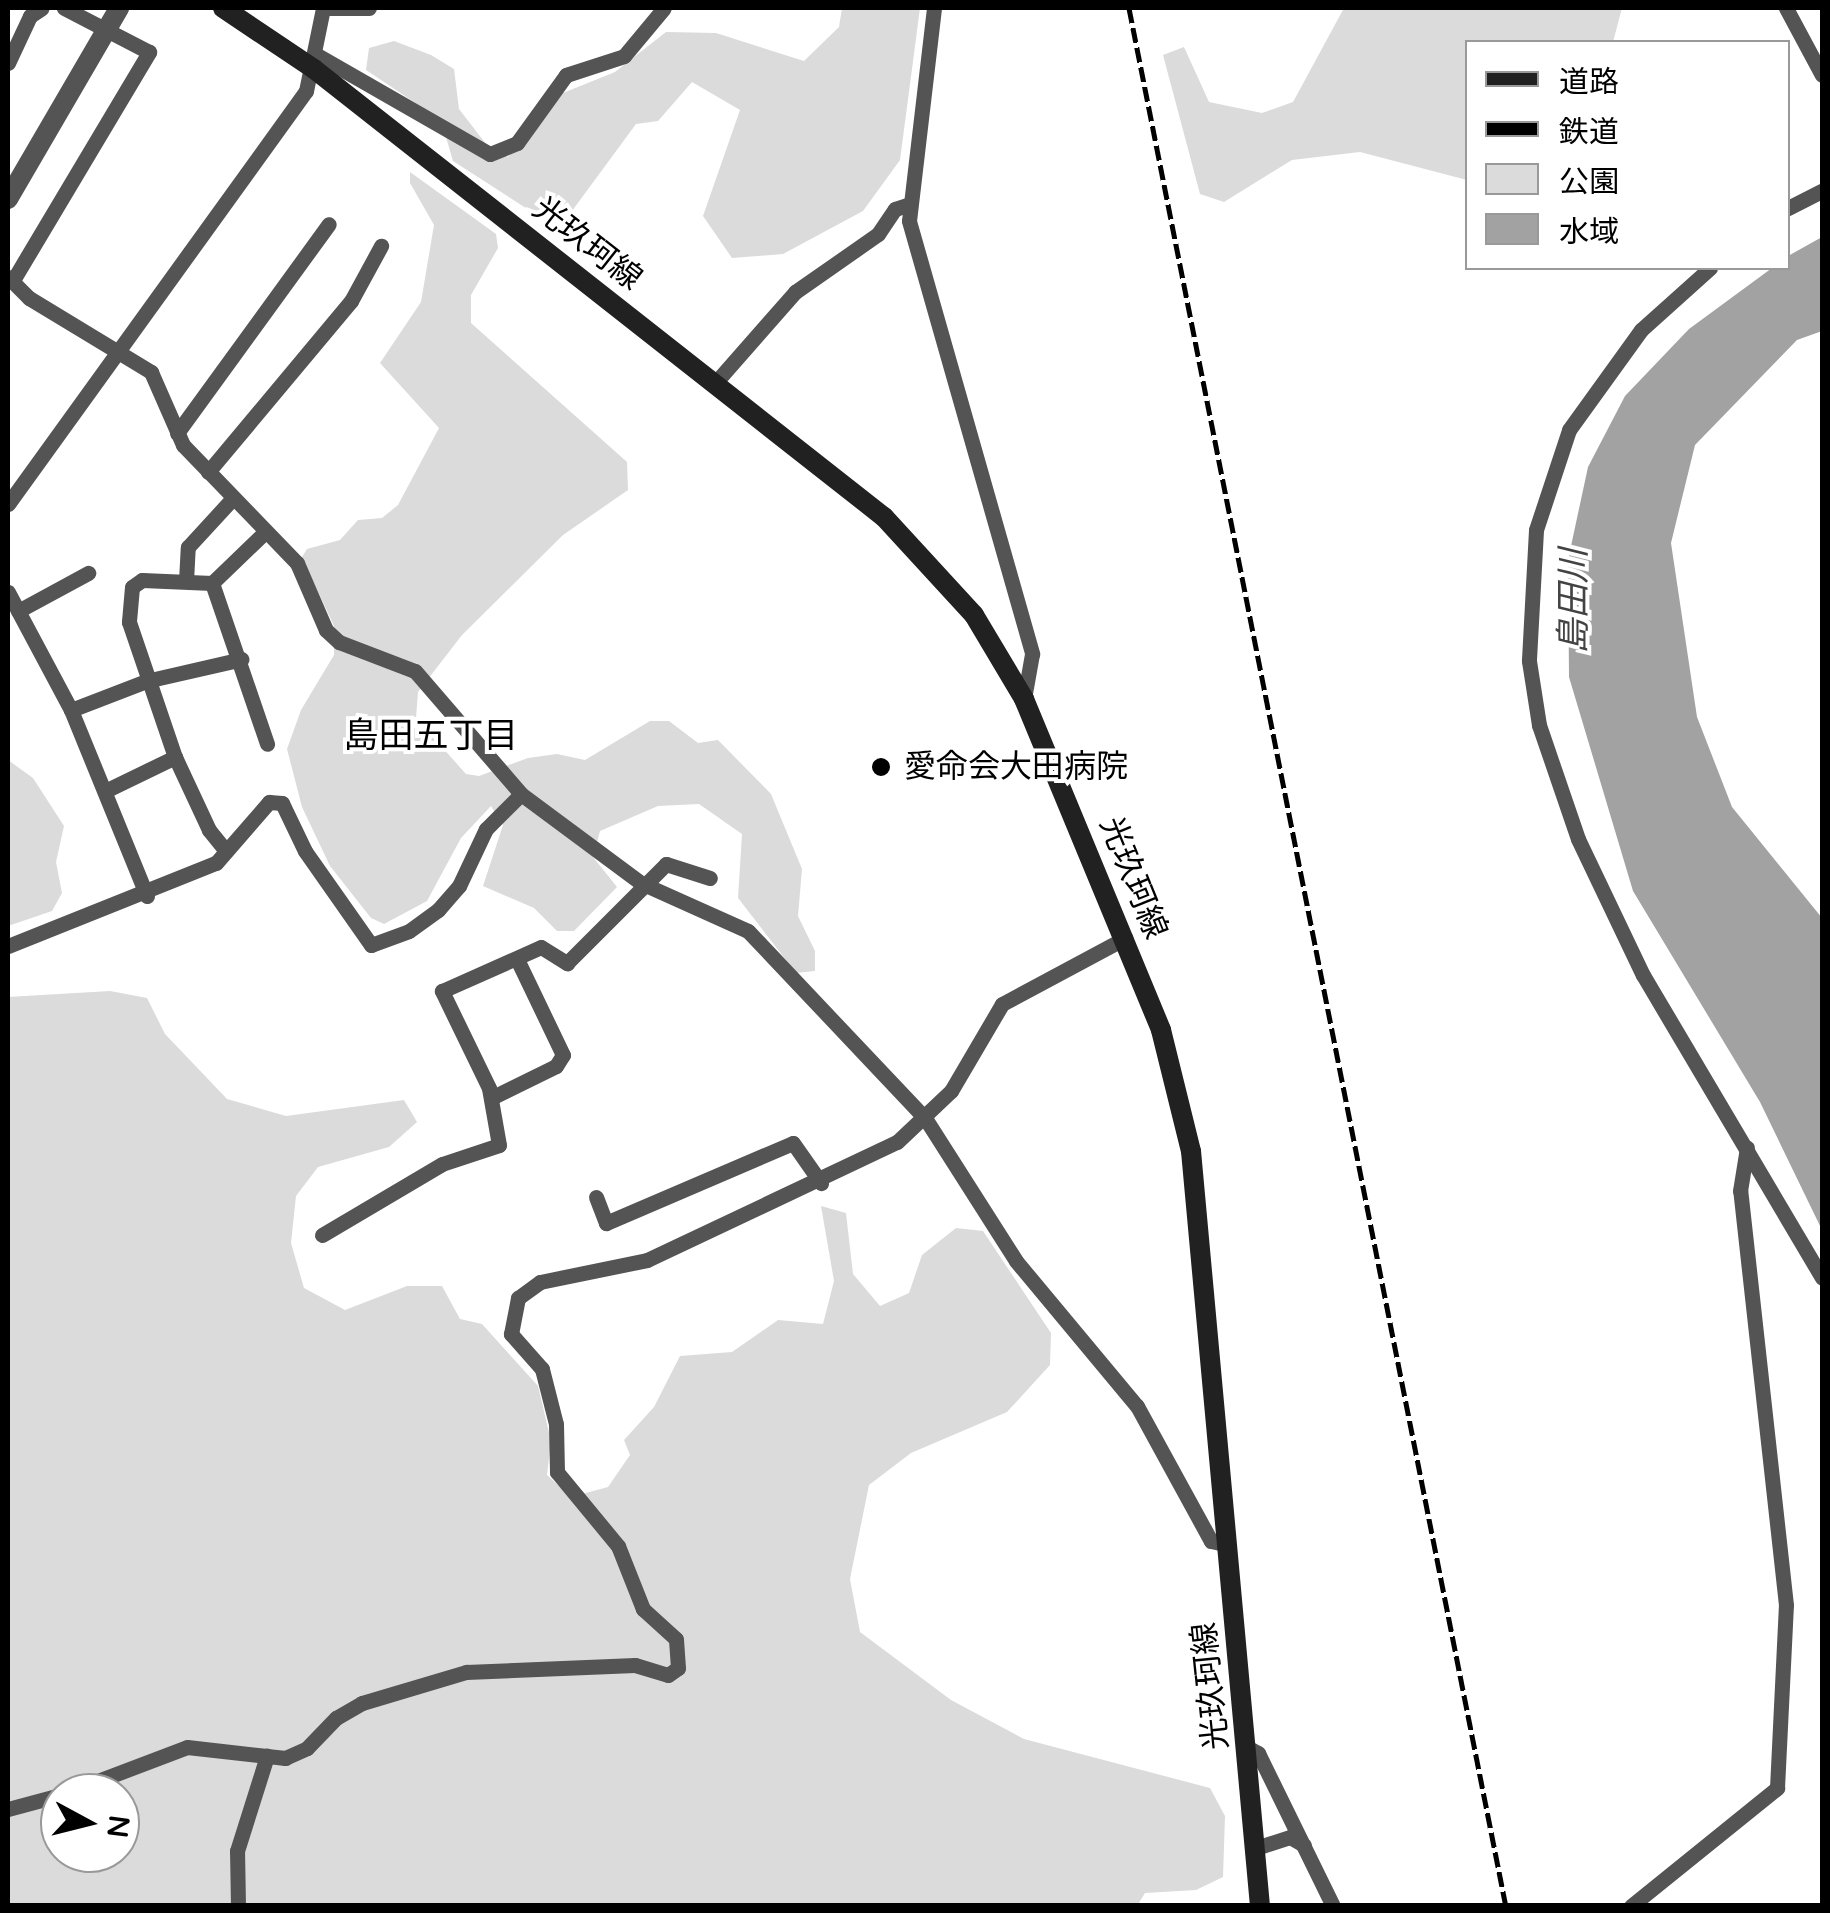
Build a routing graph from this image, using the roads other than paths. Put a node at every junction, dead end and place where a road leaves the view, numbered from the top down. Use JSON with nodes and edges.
{"nodes":[{"id":1,"x":42,"y":8,"type":"edge"},
{"id":2,"x":64,"y":8,"type":"edge"},
{"id":3,"x":119,"y":8,"type":"edge"},
{"id":4,"x":223,"y":8,"type":"edge"},
{"id":5,"x":323,"y":8,"type":"edge"},
{"id":6,"x":369,"y":8,"type":"edge"},
{"id":7,"x":664,"y":8,"type":"edge"},
{"id":8,"x":934,"y":8,"type":"edge"},
{"id":9,"x":1786,"y":8,"type":"edge"},
{"id":10,"x":107,"y":28,"type":"junction"},
{"id":11,"x":315,"y":62,"type":"junction"},
{"id":12,"x":8,"y":63,"type":"edge"},
{"id":13,"x":1822,"y":75,"type":"edge"},
{"id":14,"x":1822,"y":191,"type":"edge"},
{"id":15,"x":8,"y":199,"type":"edge"},
{"id":16,"x":907,"y":205,"type":"junction"},
{"id":17,"x":1790,"y":207,"type":"edge"},
{"id":18,"x":328,"y":224,"type":"dead end"},
{"id":19,"x":381,"y":246,"type":"dead end"},
{"id":20,"x":1708,"y":270,"type":"edge"},
{"id":21,"x":10,"y":280,"type":"edge"},
{"id":22,"x":118,"y":349,"type":"junction"},
{"id":23,"x":716,"y":382,"type":"junction"},
{"id":24,"x":177,"y":433,"type":"junction"},
{"id":25,"x":208,"y":472,"type":"junction"},
{"id":26,"x":234,"y":498,"type":"junction"},
{"id":27,"x":8,"y":504,"type":"edge"},
{"id":28,"x":265,"y":532,"type":"junction"},
{"id":29,"x":88,"y":574,"type":"dead end"},
{"id":30,"x":186,"y":581,"type":"junction"},
{"id":31,"x":212,"y":583,"type":"junction"},
{"id":32,"x":8,"y":592,"type":"edge"},
{"id":33,"x":18,"y":612,"type":"junction"},
{"id":34,"x":242,"y":660,"type":"junction"},
{"id":35,"x":146,"y":681,"type":"junction"},
{"id":36,"x":1024,"y":698,"type":"junction"},
{"id":37,"x":71,"y":710,"type":"junction"},
{"id":38,"x":266,"y":744,"type":"dead end"},
{"id":39,"x":175,"y":757,"type":"junction"},
{"id":40,"x":105,"y":791,"type":"junction"},
{"id":41,"x":522,"y":794,"type":"junction"},
{"id":42,"x":226,"y":851,"type":"junction"},
{"id":43,"x":710,"y":878,"type":"dead end"},
{"id":44,"x":641,"y":884,"type":"junction"},
{"id":45,"x":147,"y":896,"type":"junction"},
{"id":46,"x":1125,"y":938,"type":"junction"},
{"id":47,"x":8,"y":946,"type":"edge"},
{"id":48,"x":517,"y":959,"type":"junction"},
{"id":49,"x":491,"y":1098,"type":"junction"},
{"id":50,"x":925,"y":1118,"type":"junction"},
{"id":51,"x":1747,"y":1148,"type":"junction"},
{"id":52,"x":821,"y":1183,"type":"junction"},
{"id":53,"x":596,"y":1197,"type":"dead end"},
{"id":54,"x":322,"y":1235,"type":"dead end"},
{"id":55,"x":1822,"y":1278,"type":"edge"},
{"id":56,"x":1229,"y":1544,"type":"junction"},
{"id":57,"x":1248,"y":1747,"type":"junction"},
{"id":58,"x":267,"y":1756,"type":"junction"},
{"id":59,"x":118,"y":1773,"type":"edge"},
{"id":60,"x":40,"y":1800,"type":"edge"},
{"id":61,"x":8,"y":1809,"type":"edge"},
{"id":62,"x":1304,"y":1844,"type":"junction"},
{"id":63,"x":1256,"y":1848,"type":"junction"},
{"id":64,"x":238,"y":1906,"type":"edge"},
{"id":65,"x":1260,"y":1906,"type":"edge"},
{"id":66,"x":1334,"y":1906,"type":"edge"},
{"id":67,"x":1631,"y":1906,"type":"edge"}],
"edges":[{"from":1,"to":12,"type":"street"},
{"from":2,"to":10,"type":"street"},
{"from":3,"to":10,"type":"street"},
{"from":4,"to":11,"type":"main road","name":"光玖珂線"},
{"from":5,"to":6,"type":"street"},
{"from":5,"to":11,"type":"street"},
{"from":7,"to":11,"type":"street"},
{"from":8,"to":16,"type":"street"},
{"from":9,"to":13,"type":"street"},
{"from":10,"to":15,"type":"street"},
{"from":10,"to":21,"type":"street"},
{"from":11,"to":22,"type":"street"},
{"from":11,"to":23,"type":"main road","name":"光玖珂線"},
{"from":14,"to":17,"type":"street"},
{"from":16,"to":23,"type":"street"},
{"from":16,"to":36,"type":"street"},
{"from":18,"to":24,"type":"street"},
{"from":19,"to":25,"type":"street"},
{"from":20,"to":51,"type":"street"},
{"from":21,"to":22,"type":"street"},
{"from":22,"to":24,"type":"street"},
{"from":22,"to":27,"type":"street"},
{"from":23,"to":36,"type":"main road","name":"光玖珂線"},
{"from":24,"to":25,"type":"street"},
{"from":25,"to":26,"type":"street"},
{"from":26,"to":28,"type":"street"},
{"from":26,"to":30,"type":"street"},
{"from":28,"to":31,"type":"street"},
{"from":28,"to":41,"type":"street"},
{"from":29,"to":33,"type":"street"},
{"from":30,"to":31,"type":"street"},
{"from":30,"to":35,"type":"street"},
{"from":31,"to":34,"type":"street"},
{"from":32,"to":33,"type":"street"},
{"from":33,"to":37,"type":"street"},
{"from":34,"to":35,"type":"street"},
{"from":34,"to":38,"type":"street"},
{"from":35,"to":37,"type":"street"},
{"from":35,"to":39,"type":"street"},
{"from":36,"to":46,"type":"main road","name":"光玖珂線"},
{"from":37,"to":40,"type":"street"},
{"from":39,"to":40,"type":"street"},
{"from":39,"to":42,"type":"street"},
{"from":40,"to":45,"type":"street"},
{"from":41,"to":42,"type":"street"},
{"from":41,"to":44,"type":"street"},
{"from":42,"to":45,"type":"street"},
{"from":43,"to":44,"type":"street"},
{"from":44,"to":48,"type":"street"},
{"from":44,"to":50,"type":"street"},
{"from":45,"to":47,"type":"street"},
{"from":46,"to":50,"type":"street"},
{"from":46,"to":56,"type":"main road","name":"光玖珂線"},
{"from":48,"to":49,"type":"street"},
{"from":48,"to":49,"type":"street"},
{"from":49,"to":54,"type":"street"},
{"from":50,"to":52,"type":"street"},
{"from":50,"to":56,"type":"street"},
{"from":51,"to":55,"type":"street"},
{"from":51,"to":67,"type":"street"},
{"from":52,"to":53,"type":"street"},
{"from":52,"to":58,"type":"street"},
{"from":56,"to":57,"type":"main road","name":"光玖珂線"},
{"from":57,"to":62,"type":"street"},
{"from":57,"to":63,"type":"main road","name":"光玖珂線"},
{"from":58,"to":59,"type":"street"},
{"from":58,"to":64,"type":"street"},
{"from":60,"to":61,"type":"street"},
{"from":62,"to":63,"type":"street"},
{"from":62,"to":66,"type":"street"},
{"from":63,"to":65,"type":"main road","name":"光玖珂線"}]}
